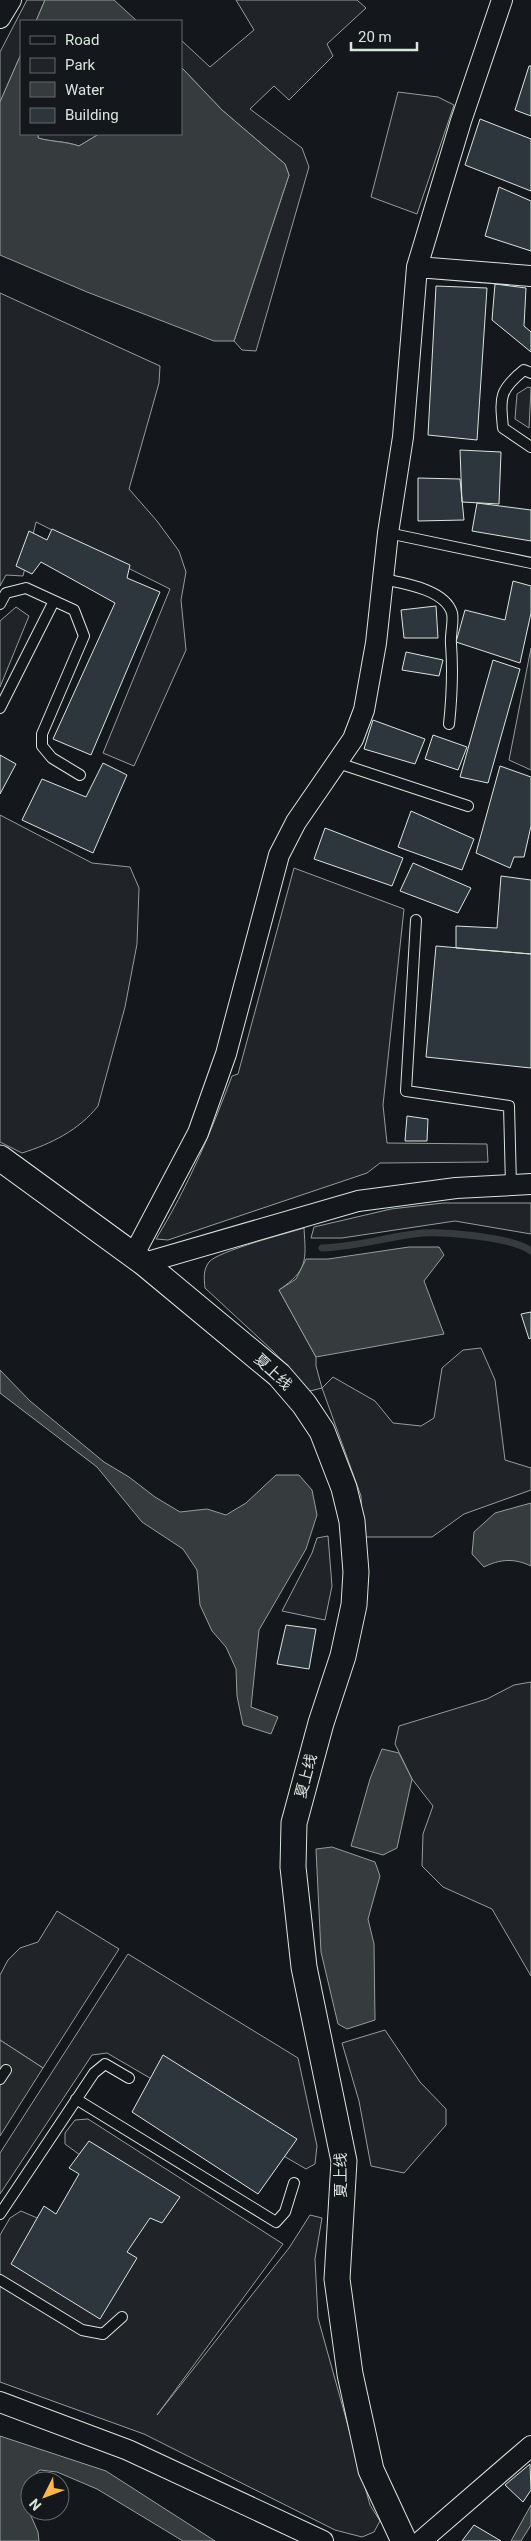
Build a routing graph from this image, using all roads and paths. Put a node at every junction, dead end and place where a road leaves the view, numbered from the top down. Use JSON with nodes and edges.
{"nodes":[{"id":1,"x":11,"y":0,"type":"edge"},
{"id":2,"x":502,"y":0,"type":"edge"},
{"id":3,"x":0,"y":18,"type":"edge"},
{"id":4,"x":417,"y":267,"type":"junction"},
{"id":5,"x":531,"y":276,"type":"edge"},
{"id":6,"x":531,"y":373,"type":"edge"},
{"id":7,"x":531,"y":448,"type":"edge"},
{"id":8,"x":388,"y":533,"type":"junction"},
{"id":9,"x":531,"y":563,"type":"edge"},
{"id":10,"x":382,"y":579,"type":"junction"},
{"id":11,"x":54,"y":601,"type":"junction"},
{"id":12,"x":0,"y":604,"type":"edge"},
{"id":13,"x":0,"y":708,"type":"edge"},
{"id":14,"x":449,"y":724,"type":"dead end"},
{"id":15,"x":338,"y":763,"type":"junction"},
{"id":16,"x":80,"y":775,"type":"dead end"},
{"id":17,"x":468,"y":806,"type":"dead end"},
{"id":18,"x":416,"y":920,"type":"dead end"},
{"id":19,"x":0,"y":1158,"type":"edge"},
{"id":20,"x":531,"y":1184,"type":"edge"},
{"id":21,"x":511,"y":1185,"type":"junction"},
{"id":22,"x":138,"y":1260,"type":"junction"},
{"id":23,"x":6,"y":2070,"type":"dead end"},
{"id":24,"x":129,"y":2078,"type":"dead end"},
{"id":25,"x":0,"y":2080,"type":"edge"},
{"id":26,"x":76,"y":2099,"type":"junction"},
{"id":27,"x":294,"y":2183,"type":"dead end"},
{"id":28,"x":0,"y":2214,"type":"edge"},
{"id":29,"x":0,"y":2280,"type":"edge"},
{"id":30,"x":122,"y":2317,"type":"dead end"},
{"id":31,"x":0,"y":2402,"type":"edge"},
{"id":32,"x":531,"y":2446,"type":"edge"},
{"id":33,"x":323,"y":2541,"type":"edge"},
{"id":34,"x":404,"y":2541,"type":"edge"},
{"id":35,"x":421,"y":2541,"type":"edge"}],
"edges":[{"from":1,"to":3,"type":"street"},
{"from":2,"to":4,"type":"street"},
{"from":4,"to":5,"type":"street"},
{"from":4,"to":8,"type":"street"},
{"from":6,"to":7,"type":"lane"},
{"from":8,"to":9,"type":"lane"},
{"from":8,"to":10,"type":"street"},
{"from":10,"to":14,"type":"lane"},
{"from":10,"to":15,"type":"street"},
{"from":11,"to":12,"type":"lane"},
{"from":11,"to":13,"type":"lane"},
{"from":11,"to":16,"type":"lane"},
{"from":15,"to":17,"type":"lane"},
{"from":15,"to":22,"type":"street"},
{"from":18,"to":21,"type":"lane"},
{"from":19,"to":22,"type":"street","name":"夏上线"},
{"from":20,"to":21,"type":"street"},
{"from":21,"to":22,"type":"street"},
{"from":22,"to":34,"type":"street","name":"夏上线"},
{"from":23,"to":25,"type":"lane"},
{"from":24,"to":26,"type":"lane"},
{"from":26,"to":27,"type":"lane"},
{"from":26,"to":28,"type":"lane"},
{"from":29,"to":30,"type":"lane"},
{"from":31,"to":33,"type":"street"},
{"from":32,"to":35,"type":"street"}]}
